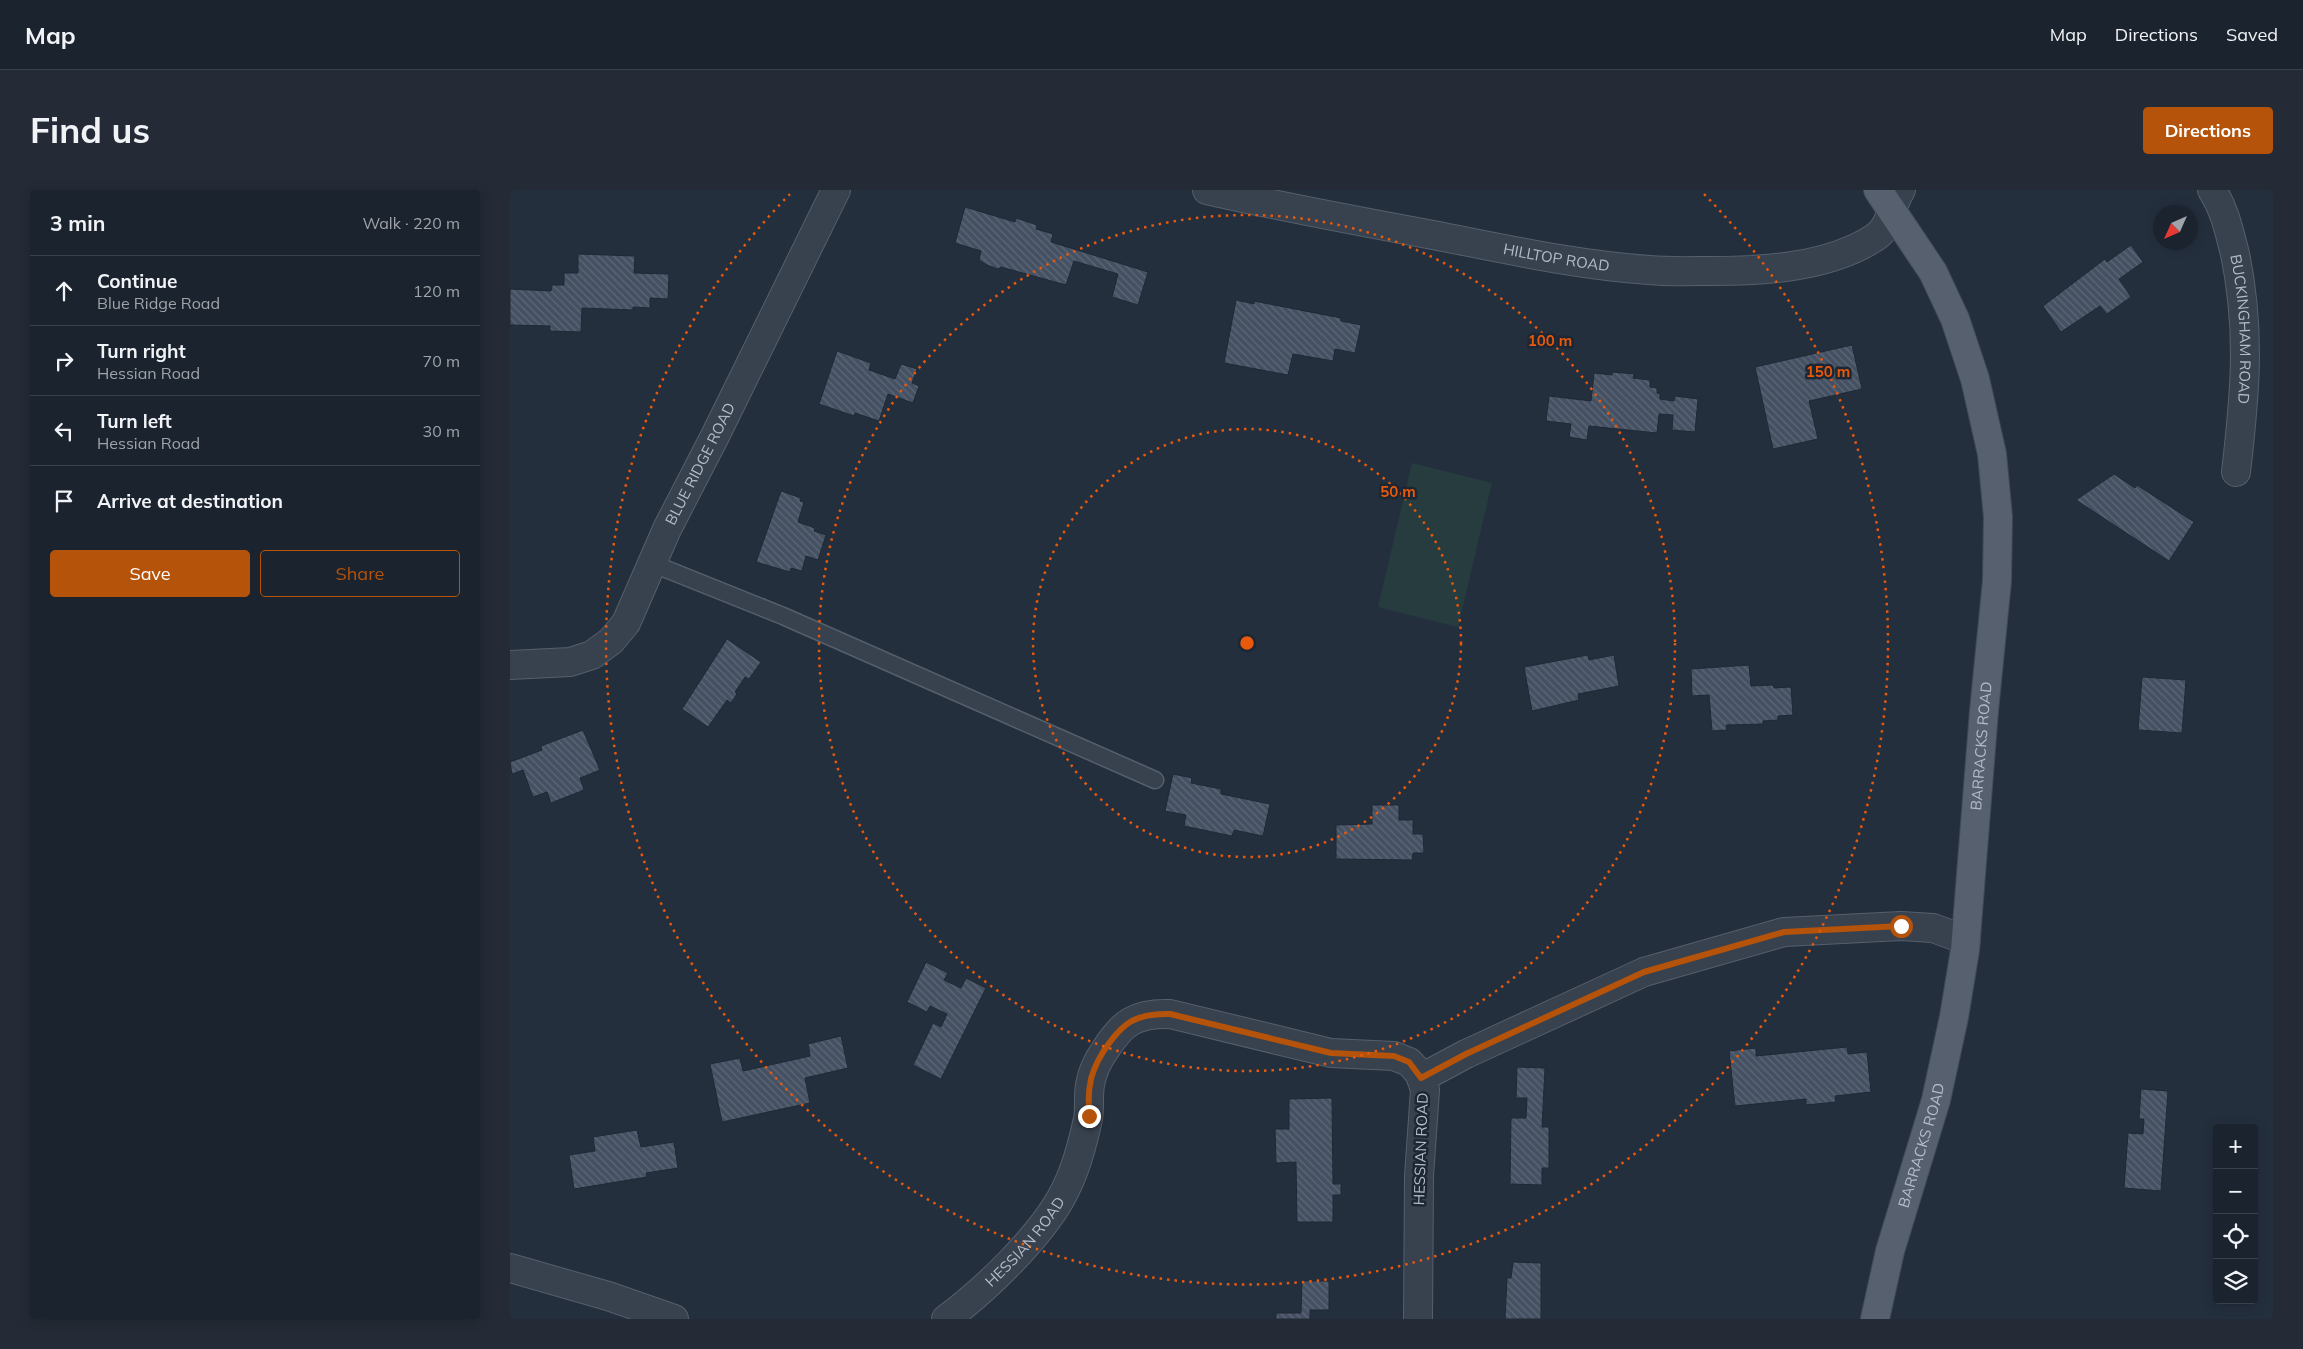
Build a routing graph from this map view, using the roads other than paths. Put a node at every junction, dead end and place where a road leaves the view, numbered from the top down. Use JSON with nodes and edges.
{"nodes":[{"id":1,"x":836,"y":190,"type":"edge"},
{"id":2,"x":1207,"y":190,"type":"edge"},
{"id":3,"x":2212,"y":190,"type":"edge"},
{"id":4,"x":1890,"y":197,"type":"edge"},
{"id":5,"x":2236,"y":472,"type":"dead end"},
{"id":6,"x":651,"y":563,"type":"junction"},
{"id":7,"x":510,"y":665,"type":"edge"},
{"id":8,"x":1155,"y":780,"type":"dead end"},
{"id":9,"x":1966,"y":940,"type":"junction"},
{"id":10,"x":1421,"y":1078,"type":"junction"},
{"id":11,"x":510,"y":1268,"type":"edge"},
{"id":12,"x":674,"y":1319,"type":"edge"},
{"id":13,"x":946,"y":1319,"type":"edge"},
{"id":14,"x":1418,"y":1319,"type":"edge"},
{"id":15,"x":1875,"y":1319,"type":"edge"}],
"edges":[{"from":1,"to":6,"type":"street","name":"BLUE RIDGE ROAD"},
{"from":2,"to":4,"type":"street","name":"HILLTOP ROAD"},
{"from":3,"to":5,"type":"street","name":"BUCKINGHAM ROAD"},
{"from":4,"to":9,"type":"main road","name":"BARRACKS ROAD"},
{"from":6,"to":7,"type":"street","name":"BLUE RIDGE ROAD"},
{"from":6,"to":8,"type":"lane"},
{"from":9,"to":10,"type":"street"},
{"from":9,"to":15,"type":"main road","name":"BARRACKS ROAD"},
{"from":10,"to":13,"type":"street","name":"HESSIAN ROAD"},
{"from":10,"to":14,"type":"street","name":"HESSIAN ROAD"},
{"from":11,"to":12,"type":"street"}]}
